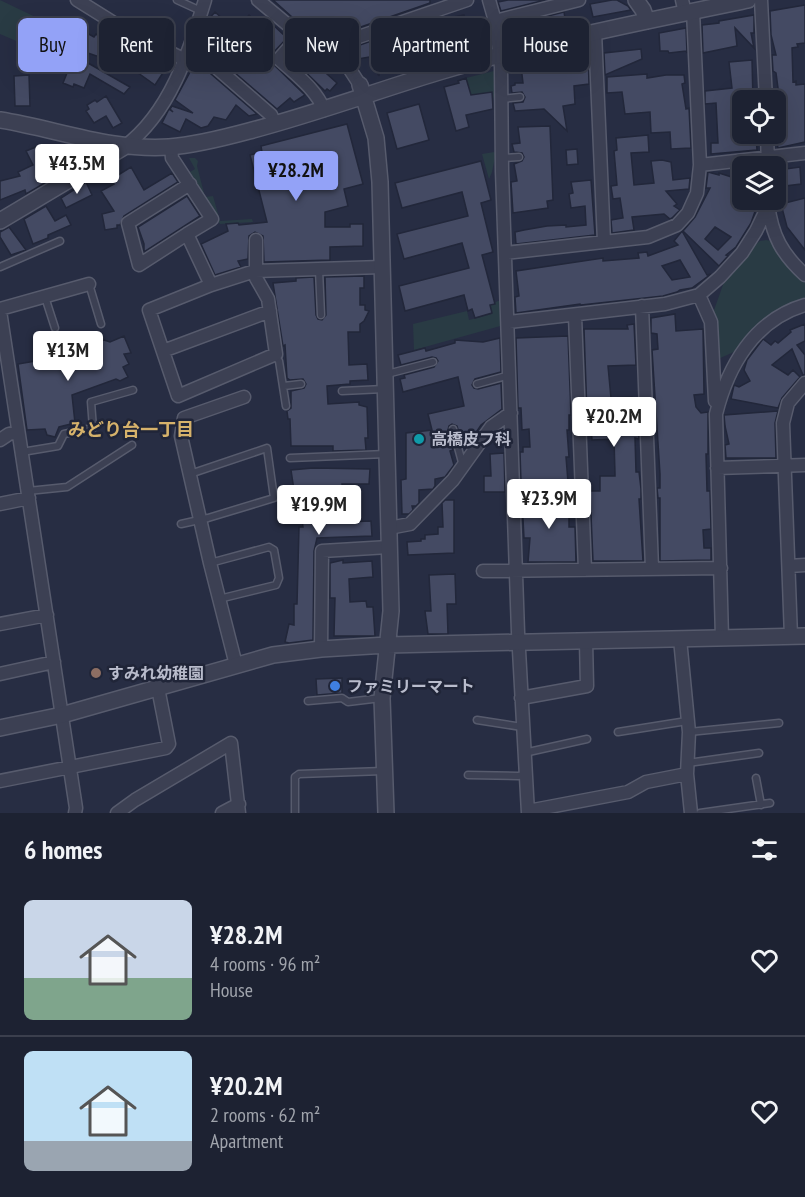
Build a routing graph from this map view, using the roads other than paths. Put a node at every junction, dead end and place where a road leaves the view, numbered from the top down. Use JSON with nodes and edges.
{"nodes":[{"id":1,"x":77,"y":0,"type":"edge"},
{"id":2,"x":177,"y":0,"type":"edge"},
{"id":3,"x":258,"y":0,"type":"edge"},
{"id":4,"x":467,"y":0,"type":"edge"},
{"id":5,"x":489,"y":0,"type":"edge"},
{"id":6,"x":579,"y":0,"type":"edge"},
{"id":7,"x":636,"y":0,"type":"edge"},
{"id":8,"x":748,"y":0,"type":"edge"},
{"id":9,"x":761,"y":0,"type":"edge"},
{"id":10,"x":713,"y":4,"type":"edge"},
{"id":11,"x":203,"y":5,"type":"edge"},
{"id":12,"x":687,"y":8,"type":"edge"},
{"id":13,"x":495,"y":21,"type":"junction"},
{"id":14,"x":647,"y":21,"type":"junction"},
{"id":15,"x":595,"y":32,"type":"junction"},
{"id":16,"x":499,"y":56,"type":"junction"},
{"id":17,"x":185,"y":60,"type":"joint"},
{"id":18,"x":221,"y":72,"type":"edge"},
{"id":19,"x":766,"y":90,"type":"edge"},
{"id":20,"x":362,"y":91,"type":"junction"},
{"id":21,"x":520,"y":97,"type":"dead end"},
{"id":22,"x":501,"y":99,"type":"junction"},
{"id":23,"x":324,"y":110,"type":"junction"},
{"id":24,"x":0,"y":120,"type":"edge"},
{"id":25,"x":275,"y":124,"type":"junction"},
{"id":26,"x":124,"y":147,"type":"junction"},
{"id":27,"x":171,"y":147,"type":"junction"},
{"id":28,"x":805,"y":153,"type":"edge"},
{"id":29,"x":519,"y":157,"type":"dead end"},
{"id":30,"x":503,"y":158,"type":"junction"},
{"id":31,"x":786,"y":158,"type":"edge"},
{"id":32,"x":732,"y":164,"type":"edge"},
{"id":33,"x":700,"y":165,"type":"junction"},
{"id":34,"x":190,"y":184,"type":"junction"},
{"id":35,"x":765,"y":210,"type":"edge"},
{"id":36,"x":769,"y":210,"type":"edge"},
{"id":37,"x":0,"y":221,"type":"edge"},
{"id":38,"x":187,"y":234,"type":"junction"},
{"id":39,"x":256,"y":240,"type":"dead end"},
{"id":40,"x":60,"y":241,"type":"dead end"},
{"id":41,"x":604,"y":242,"type":"junction"},
{"id":42,"x":505,"y":253,"type":"junction"},
{"id":43,"x":0,"y":267,"type":"edge"},
{"id":44,"x":382,"y":267,"type":"junction"},
{"id":45,"x":319,"y":270,"type":"junction"},
{"id":46,"x":255,"y":272,"type":"junction"},
{"id":47,"x":805,"y":276,"type":"edge"},
{"id":48,"x":89,"y":284,"type":"joint"},
{"id":49,"x":211,"y":285,"type":"junction"},
{"id":50,"x":699,"y":295,"type":"junction"},
{"id":51,"x":45,"y":297,"type":"junction"},
{"id":52,"x":805,"y":305,"type":"edge"},
{"id":53,"x":642,"y":306,"type":"junction"},
{"id":54,"x":0,"y":310,"type":"edge"},
{"id":55,"x":270,"y":311,"type":"junction"},
{"id":56,"x":321,"y":315,"type":"dead end"},
{"id":57,"x":575,"y":316,"type":"junction"},
{"id":58,"x":509,"y":322,"type":"junction"},
{"id":59,"x":101,"y":324,"type":"dead end"},
{"id":60,"x":55,"y":328,"type":"dead end"},
{"id":61,"x":163,"y":351,"type":"junction"},
{"id":62,"x":275,"y":356,"type":"junction"},
{"id":63,"x":433,"y":362,"type":"dead end"},
{"id":64,"x":510,"y":375,"type":"junction"},
{"id":65,"x":385,"y":382,"type":"junction"},
{"id":66,"x":805,"y":383,"type":"edge"},
{"id":67,"x":301,"y":384,"type":"dead end"},
{"id":68,"x":477,"y":384,"type":"dead end"},
{"id":69,"x":284,"y":386,"type":"junction"},
{"id":70,"x":133,"y":390,"type":"dead end"},
{"id":71,"x":342,"y":391,"type":"dead end"},
{"id":72,"x":244,"y":397,"type":"dead end"},
{"id":73,"x":286,"y":406,"type":"dead end"},
{"id":74,"x":512,"y":413,"type":"junction"},
{"id":75,"x":716,"y":414,"type":"junction"},
{"id":76,"x":453,"y":429,"type":"dead end"},
{"id":77,"x":18,"y":432,"type":"junction"},
{"id":78,"x":0,"y":440,"type":"edge"},
{"id":79,"x":132,"y":445,"type":"dead end"},
{"id":80,"x":21,"y":452,"type":"junction"},
{"id":81,"x":386,"y":454,"type":"junction"},
{"id":82,"x":290,"y":458,"type":"dead end"},
{"id":83,"x":805,"y":465,"type":"edge"},
{"id":84,"x":785,"y":466,"type":"junction"},
{"id":85,"x":463,"y":467,"type":"junction"},
{"id":86,"x":717,"y":468,"type":"junction"},
{"id":87,"x":189,"y":474,"type":"junction"},
{"id":88,"x":28,"y":495,"type":"junction"},
{"id":89,"x":0,"y":504,"type":"edge"},
{"id":90,"x":200,"y":520,"type":"junction"},
{"id":91,"x":181,"y":524,"type":"dead end"},
{"id":92,"x":389,"y":528,"type":"junction"},
{"id":93,"x":389,"y":547,"type":"junction"},
{"id":94,"x":210,"y":563,"type":"junction"},
{"id":95,"x":805,"y":565,"type":"edge"},
{"id":96,"x":789,"y":566,"type":"junction"},
{"id":97,"x":652,"y":568,"type":"junction"},
{"id":98,"x":721,"y":568,"type":"junction"},
{"id":99,"x":585,"y":570,"type":"junction"},
{"id":100,"x":517,"y":571,"type":"junction"},
{"id":101,"x":483,"y":572,"type":"dead end"},
{"id":102,"x":219,"y":599,"type":"junction"},
{"id":103,"x":47,"y":615,"type":"junction"},
{"id":104,"x":0,"y":624,"type":"edge"},
{"id":105,"x":798,"y":637,"type":"edge"},
{"id":106,"x":722,"y":638,"type":"junction"},
{"id":107,"x":680,"y":639,"type":"junction"},
{"id":108,"x":586,"y":641,"type":"junction"},
{"id":109,"x":519,"y":643,"type":"junction"},
{"id":110,"x":387,"y":645,"type":"junction"},
{"id":111,"x":321,"y":649,"type":"junction"},
{"id":112,"x":54,"y":662,"type":"junction"},
{"id":113,"x":236,"y":665,"type":"junction"},
{"id":114,"x":0,"y":674,"type":"edge"},
{"id":115,"x":158,"y":688,"type":"junction"},
{"id":116,"x":382,"y":698,"type":"junction"},
{"id":117,"x":521,"y":698,"type":"junction"},
{"id":118,"x":308,"y":700,"type":"dead end"},
{"id":119,"x":62,"y":715,"type":"junction"},
{"id":120,"x":477,"y":720,"type":"dead end"},
{"id":121,"x":779,"y":723,"type":"dead end"},
{"id":122,"x":522,"y":727,"type":"junction"},
{"id":123,"x":688,"y":727,"type":"junction"},
{"id":124,"x":0,"y":729,"type":"edge"},
{"id":125,"x":618,"y":732,"type":"dead end"},
{"id":126,"x":587,"y":740,"type":"dead end"},
{"id":127,"x":524,"y":753,"type":"junction"},
{"id":128,"x":759,"y":753,"type":"dead end"},
{"id":129,"x":70,"y":766,"type":"junction"},
{"id":130,"x":687,"y":768,"type":"junction"},
{"id":131,"x":385,"y":771,"type":"junction"},
{"id":132,"x":525,"y":774,"type":"junction"},
{"id":133,"x":468,"y":775,"type":"dead end"},
{"id":134,"x":756,"y":778,"type":"dead end"},
{"id":135,"x":0,"y":781,"type":"edge"},
{"id":136,"x":770,"y":803,"type":"dead end"},
{"id":137,"x":761,"y":805,"type":"junction"},
{"id":138,"x":239,"y":808,"type":"edge"},
{"id":139,"x":528,"y":812,"type":"edge"},
{"id":140,"x":74,"y":813,"type":"edge"},
{"id":141,"x":117,"y":813,"type":"edge"},
{"id":142,"x":222,"y":813,"type":"edge"},
{"id":143,"x":295,"y":813,"type":"edge"},
{"id":144,"x":386,"y":813,"type":"edge"},
{"id":145,"x":691,"y":813,"type":"edge"},
{"id":146,"x":700,"y":813,"type":"edge"}],
"edges":[{"from":1,"to":17,"type":"street"},
{"from":2,"to":11,"type":"lane"},
{"from":3,"to":23,"type":"street"},
{"from":4,"to":20,"type":"street"},
{"from":5,"to":13,"type":"street"},
{"from":6,"to":13,"type":"street"},
{"from":7,"to":14,"type":"street"},
{"from":8,"to":10,"type":"street"},
{"from":9,"to":19,"type":"street"},
{"from":10,"to":12,"type":"street"},
{"from":12,"to":14,"type":"street"},
{"from":12,"to":33,"type":"street"},
{"from":13,"to":16,"type":"street"},
{"from":14,"to":15,"type":"street"},
{"from":15,"to":16,"type":"street"},
{"from":15,"to":41,"type":"street"},
{"from":16,"to":20,"type":"street"},
{"from":16,"to":22,"type":"street"},
{"from":17,"to":26,"type":"street"},
{"from":18,"to":25,"type":"street"},
{"from":20,"to":23,"type":"street"},
{"from":20,"to":44,"type":"street"},
{"from":21,"to":22,"type":"lane"},
{"from":22,"to":30,"type":"street"},
{"from":23,"to":25,"type":"street"},
{"from":24,"to":26,"type":"street"},
{"from":25,"to":27,"type":"street"},
{"from":26,"to":27,"type":"street"},
{"from":26,"to":37,"type":"street"},
{"from":27,"to":34,"type":"street"},
{"from":28,"to":31,"type":"street"},
{"from":29,"to":30,"type":"lane"},
{"from":30,"to":42,"type":"street"},
{"from":32,"to":33,"type":"street"},
{"from":33,"to":41,"type":"street"},
{"from":34,"to":38,"type":"street"},
{"from":34,"to":38,"type":"street"},
{"from":35,"to":50,"type":"street"},
{"from":36,"to":47,"type":"street"},
{"from":38,"to":49,"type":"street"},
{"from":39,"to":46,"type":"street"},
{"from":40,"to":43,"type":"lane"},
{"from":41,"to":42,"type":"street"},
{"from":42,"to":58,"type":"street"},
{"from":44,"to":45,"type":"street"},
{"from":44,"to":65,"type":"street"},
{"from":45,"to":46,"type":"street"},
{"from":45,"to":56,"type":"lane"},
{"from":46,"to":49,"type":"street"},
{"from":46,"to":55,"type":"street"},
{"from":48,"to":51,"type":"street"},
{"from":48,"to":59,"type":"lane"},
{"from":49,"to":61,"type":"street"},
{"from":50,"to":53,"type":"street"},
{"from":50,"to":75,"type":"street"},
{"from":51,"to":54,"type":"street"},
{"from":51,"to":60,"type":"lane"},
{"from":52,"to":75,"type":"street"},
{"from":53,"to":57,"type":"street"},
{"from":53,"to":97,"type":"street"},
{"from":54,"to":77,"type":"street"},
{"from":55,"to":61,"type":"street"},
{"from":55,"to":62,"type":"street"},
{"from":57,"to":58,"type":"street"},
{"from":57,"to":99,"type":"street"},
{"from":58,"to":64,"type":"street"},
{"from":61,"to":62,"type":"street"},
{"from":62,"to":69,"type":"lane"},
{"from":63,"to":65,"type":"lane"},
{"from":64,"to":68,"type":"lane"},
{"from":64,"to":74,"type":"street"},
{"from":65,"to":71,"type":"lane"},
{"from":65,"to":81,"type":"street"},
{"from":66,"to":84,"type":"street"},
{"from":67,"to":69,"type":"lane"},
{"from":69,"to":73,"type":"lane"},
{"from":70,"to":80,"type":"lane"},
{"from":72,"to":87,"type":"street"},
{"from":74,"to":85,"type":"street"},
{"from":74,"to":100,"type":"street"},
{"from":75,"to":86,"type":"street"},
{"from":76,"to":85,"type":"lane"},
{"from":77,"to":78,"type":"street"},
{"from":77,"to":80,"type":"street"},
{"from":79,"to":88,"type":"lane"},
{"from":80,"to":88,"type":"street"},
{"from":81,"to":82,"type":"lane"},
{"from":81,"to":92,"type":"street"},
{"from":83,"to":84,"type":"street"},
{"from":84,"to":86,"type":"street"},
{"from":84,"to":96,"type":"street"},
{"from":85,"to":92,"type":"street"},
{"from":86,"to":98,"type":"street"},
{"from":87,"to":90,"type":"street"},
{"from":87,"to":90,"type":"lane"},
{"from":88,"to":89,"type":"street"},
{"from":88,"to":103,"type":"street"},
{"from":90,"to":91,"type":"lane"},
{"from":90,"to":94,"type":"street"},
{"from":92,"to":93,"type":"street"},
{"from":93,"to":110,"type":"street"},
{"from":93,"to":111,"type":"street"},
{"from":94,"to":102,"type":"street"},
{"from":94,"to":102,"type":"lane"},
{"from":95,"to":96,"type":"street"},
{"from":96,"to":105,"type":"street"},
{"from":97,"to":98,"type":"street"},
{"from":97,"to":99,"type":"street"},
{"from":98,"to":106,"type":"street"},
{"from":99,"to":100,"type":"street"},
{"from":100,"to":101,"type":"street"},
{"from":100,"to":109,"type":"street"},
{"from":102,"to":113,"type":"street"},
{"from":103,"to":104,"type":"street"},
{"from":103,"to":112,"type":"street"},
{"from":105,"to":106,"type":"street"},
{"from":106,"to":107,"type":"street"},
{"from":107,"to":108,"type":"street"},
{"from":107,"to":123,"type":"street"},
{"from":108,"to":109,"type":"street"},
{"from":108,"to":117,"type":"street"},
{"from":109,"to":110,"type":"street"},
{"from":109,"to":117,"type":"street"},
{"from":110,"to":111,"type":"street"},
{"from":110,"to":116,"type":"street"},
{"from":111,"to":113,"type":"street"},
{"from":112,"to":114,"type":"street"},
{"from":112,"to":119,"type":"street"},
{"from":113,"to":115,"type":"street"},
{"from":115,"to":119,"type":"street"},
{"from":115,"to":129,"type":"street"},
{"from":116,"to":118,"type":"lane"},
{"from":116,"to":131,"type":"street"},
{"from":117,"to":122,"type":"street"},
{"from":119,"to":124,"type":"street"},
{"from":119,"to":129,"type":"street"},
{"from":120,"to":122,"type":"lane"},
{"from":121,"to":123,"type":"lane"},
{"from":122,"to":127,"type":"street"},
{"from":123,"to":125,"type":"lane"},
{"from":123,"to":130,"type":"street"},
{"from":126,"to":127,"type":"lane"},
{"from":127,"to":132,"type":"street"},
{"from":128,"to":130,"type":"lane"},
{"from":129,"to":135,"type":"street"},
{"from":129,"to":140,"type":"street"},
{"from":130,"to":139,"type":"street"},
{"from":130,"to":145,"type":"street"},
{"from":131,"to":143,"type":"lane"},
{"from":131,"to":144,"type":"street"},
{"from":132,"to":133,"type":"lane"},
{"from":132,"to":139,"type":"street"},
{"from":134,"to":137,"type":"lane"},
{"from":136,"to":137,"type":"lane"},
{"from":137,"to":146,"type":"lane"},
{"from":138,"to":141,"type":"street"},
{"from":138,"to":142,"type":"street"}]}
